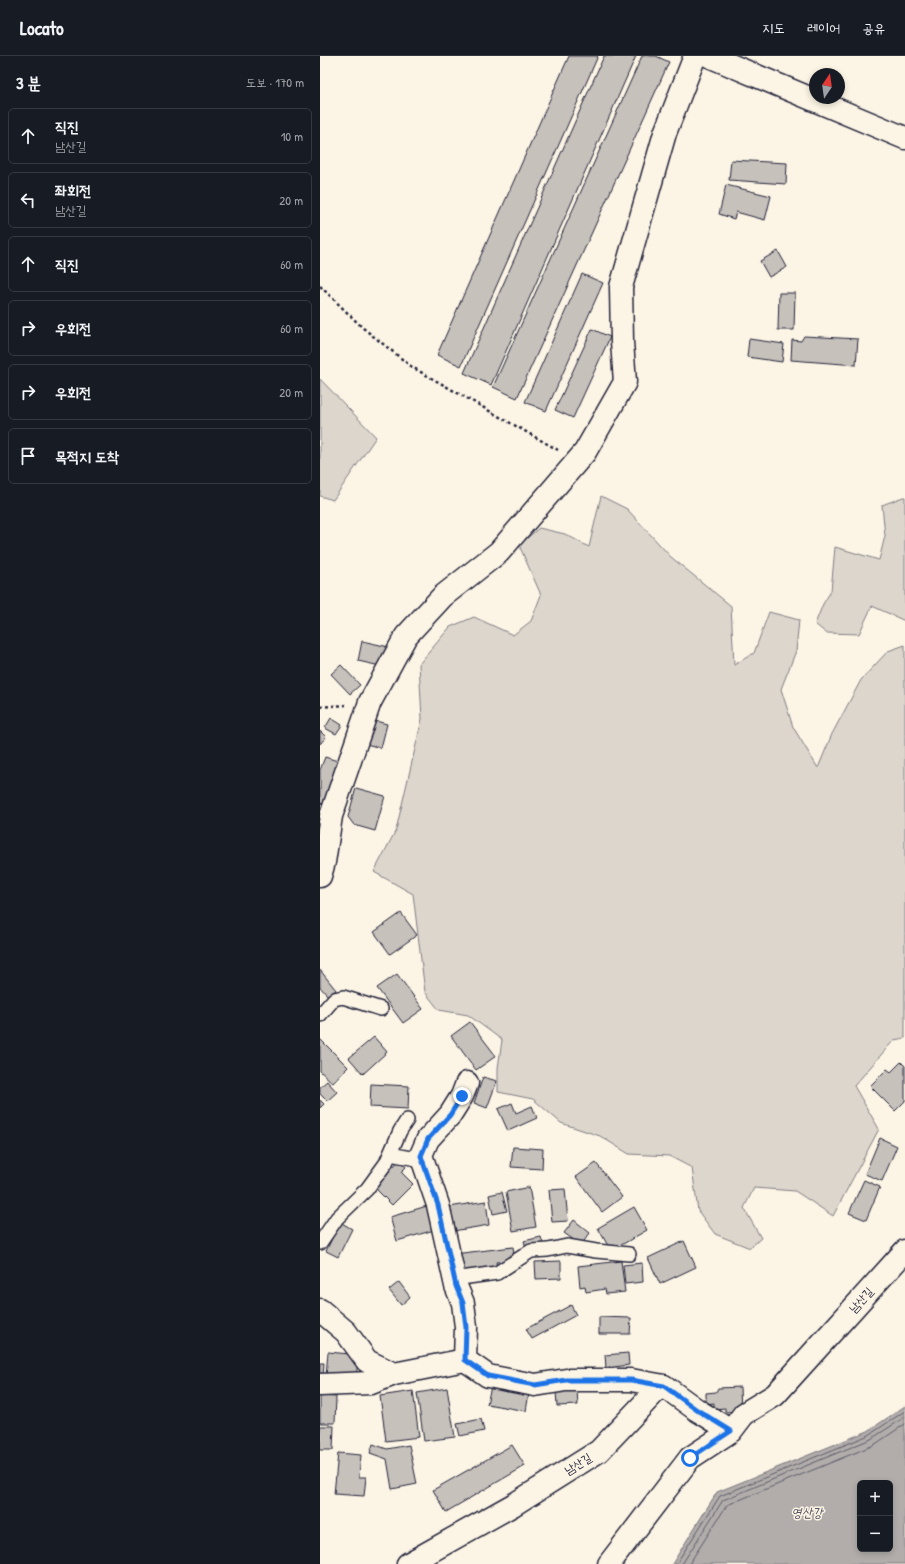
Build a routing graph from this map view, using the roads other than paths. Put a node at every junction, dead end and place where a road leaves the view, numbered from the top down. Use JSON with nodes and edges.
{"nodes":[{"id":1,"x":695,"y":56,"type":"edge"},
{"id":2,"x":709,"y":56,"type":"edge"},
{"id":3,"x":905,"y":138,"type":"edge"},
{"id":4,"x":320,"y":876,"type":"edge"},
{"id":5,"x":381,"y":1009,"type":"dead end"},
{"id":6,"x":320,"y":1015,"type":"edge"},
{"id":7,"x":467,"y":1083,"type":"dead end"},
{"id":8,"x":407,"y":1120,"type":"dead end"},
{"id":9,"x":390,"y":1154,"type":"junction"},
{"id":10,"x":422,"y":1160,"type":"junction"},
{"id":11,"x":320,"y":1243,"type":"edge"},
{"id":12,"x":905,"y":1251,"type":"edge"},
{"id":13,"x":629,"y":1254,"type":"dead end"},
{"id":14,"x":454,"y":1279,"type":"junction"},
{"id":15,"x":320,"y":1310,"type":"edge"},
{"id":16,"x":465,"y":1360,"type":"junction"},
{"id":17,"x":394,"y":1374,"type":"junction"},
{"id":18,"x":320,"y":1385,"type":"edge"},
{"id":19,"x":664,"y":1386,"type":"junction"},
{"id":20,"x":731,"y":1431,"type":"junction"},
{"id":21,"x":408,"y":1564,"type":"edge"},
{"id":22,"x":608,"y":1564,"type":"edge"}],
"edges":[{"from":1,"to":4,"type":"street"},
{"from":2,"to":3,"type":"street"},
{"from":5,"to":6,"type":"lane"},
{"from":7,"to":10,"type":"street"},
{"from":8,"to":9,"type":"lane"},
{"from":9,"to":10,"type":"lane"},
{"from":9,"to":11,"type":"lane"},
{"from":10,"to":14,"type":"street"},
{"from":12,"to":20,"type":"street","name":"남산길"},
{"from":13,"to":14,"type":"lane"},
{"from":14,"to":16,"type":"street"},
{"from":15,"to":17,"type":"street"},
{"from":16,"to":17,"type":"street"},
{"from":16,"to":19,"type":"street"},
{"from":17,"to":18,"type":"street"},
{"from":19,"to":20,"type":"street"},
{"from":19,"to":21,"type":"street","name":"남산길"},
{"from":20,"to":22,"type":"street","name":"남산길"}]}
